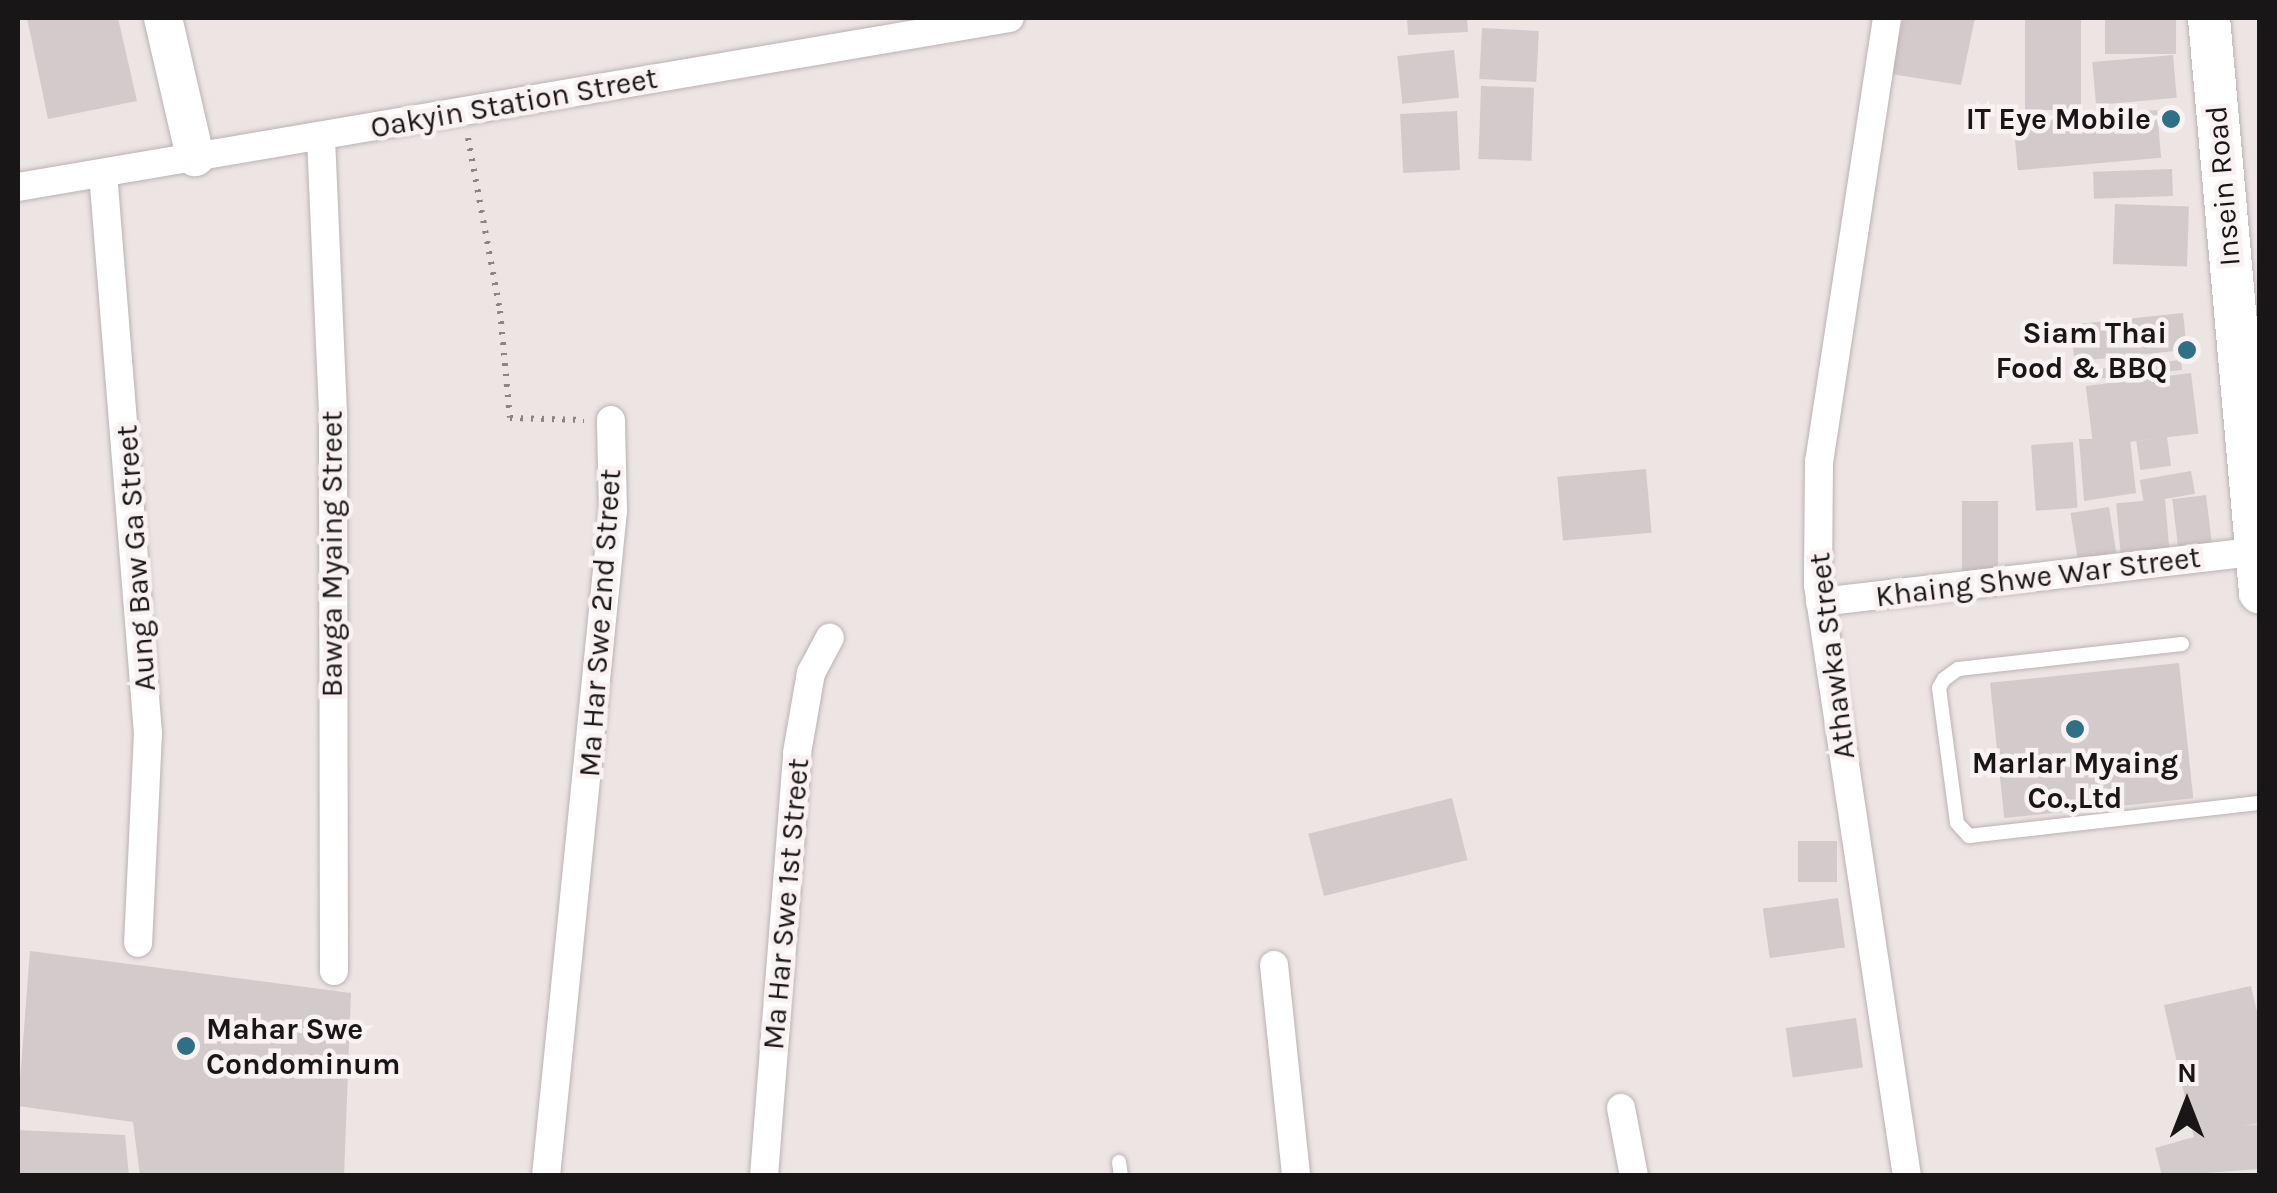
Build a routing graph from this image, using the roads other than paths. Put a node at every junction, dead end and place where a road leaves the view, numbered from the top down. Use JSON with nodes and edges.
{"nodes":[{"id":1,"x":162,"y":18,"type":"edge"},
{"id":2,"x":1010,"y":18,"type":"edge"},
{"id":3,"x":1888,"y":18,"type":"edge"},
{"id":4,"x":2209,"y":18,"type":"edge"},
{"id":5,"x":321,"y":138,"type":"junction"},
{"id":6,"x":195,"y":157,"type":"junction"},
{"id":7,"x":103,"y":173,"type":"junction"},
{"id":8,"x":18,"y":187,"type":"edge"},
{"id":9,"x":610,"y":420,"type":"road end"},
{"id":10,"x":2258,"y":565,"type":"edge"},
{"id":11,"x":1820,"y":602,"type":"junction"},
{"id":12,"x":830,"y":638,"type":"dead end"},
{"id":13,"x":2182,"y":644,"type":"dead end"},
{"id":14,"x":2260,"y":804,"type":"edge"},
{"id":15,"x":138,"y":943,"type":"dead end"},
{"id":16,"x":1274,"y":966,"type":"dead end"},
{"id":17,"x":334,"y":971,"type":"dead end"},
{"id":18,"x":1621,"y":1108,"type":"dead end"},
{"id":19,"x":546,"y":1176,"type":"edge"},
{"id":20,"x":764,"y":1176,"type":"edge"},
{"id":21,"x":1296,"y":1176,"type":"edge"},
{"id":22,"x":1634,"y":1176,"type":"edge"},
{"id":23,"x":1907,"y":1176,"type":"edge"}],
"edges":[{"from":1,"to":6,"type":"street"},
{"from":2,"to":5,"type":"street","name":"Oakyin Station Street"},
{"from":3,"to":11,"type":"street","name":"Athawka Street"},
{"from":4,"to":10,"type":"main road","name":"Insein Road"},
{"from":5,"to":6,"type":"street","name":"Oakyin Station Street"},
{"from":5,"to":17,"type":"street","name":"Bawga Myaing Street"},
{"from":6,"to":7,"type":"street","name":"Oakyin Station Street"},
{"from":7,"to":8,"type":"street","name":"Oakyin Station Street"},
{"from":7,"to":15,"type":"street","name":"Aung Baw Ga Street"},
{"from":9,"to":19,"type":"street","name":"Ma Har Swe 2nd Street"},
{"from":10,"to":11,"type":"street","name":"Khaing Shwe War Street"},
{"from":11,"to":23,"type":"street","name":"Athawka Street"},
{"from":12,"to":20,"type":"street","name":"Ma Har Swe 1st Street"},
{"from":13,"to":14,"type":"lane"},
{"from":16,"to":21,"type":"street"},
{"from":18,"to":22,"type":"street"}]}
